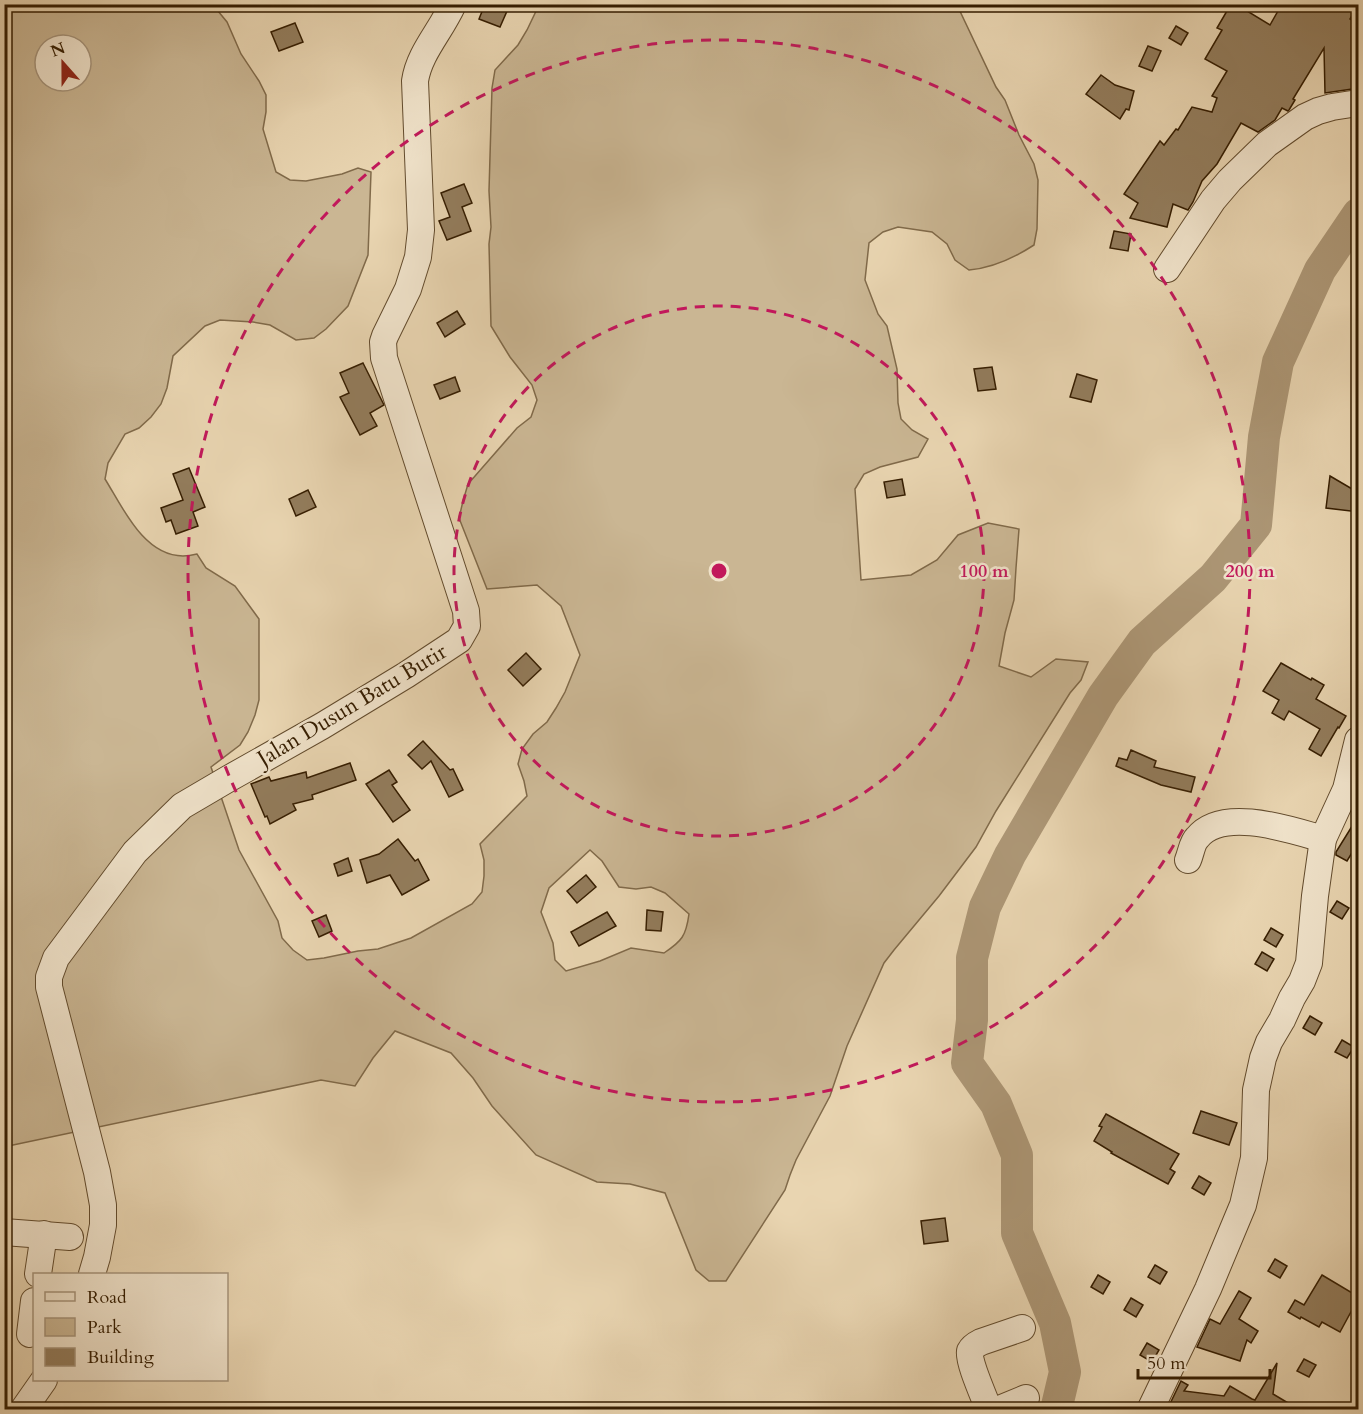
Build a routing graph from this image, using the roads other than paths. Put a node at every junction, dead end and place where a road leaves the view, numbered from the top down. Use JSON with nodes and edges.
{"nodes":[{"id":1,"x":453,"y":4,"type":"edge"},
{"id":2,"x":1359,"y":103,"type":"edge"},
{"id":3,"x":1167,"y":269,"type":"dead end"},
{"id":4,"x":1359,"y":740,"type":"edge"},
{"id":5,"x":1323,"y":839,"type":"junction"},
{"id":6,"x":1188,"y":860,"type":"dead end"},
{"id":7,"x":4,"y":1232,"type":"edge"},
{"id":8,"x":44,"y":1234,"type":"junction"},
{"id":9,"x":70,"y":1238,"type":"dead end"},
{"id":10,"x":38,"y":1273,"type":"edge"},
{"id":11,"x":93,"y":1273,"type":"edge"},
{"id":12,"x":33,"y":1309,"type":"edge"},
{"id":13,"x":1022,"y":1328,"type":"dead end"},
{"id":14,"x":30,"y":1334,"type":"dead end"},
{"id":15,"x":43,"y":1381,"type":"edge"},
{"id":16,"x":1026,"y":1398,"type":"dead end"},
{"id":17,"x":23,"y":1410,"type":"edge"},
{"id":18,"x":989,"y":1410,"type":"edge"},
{"id":19,"x":997,"y":1410,"type":"edge"},
{"id":20,"x":1150,"y":1410,"type":"edge"}],
"edges":[{"from":1,"to":11,"type":"street","name":"Jalan Dusun Batu Butir"},
{"from":2,"to":3,"type":"street"},
{"from":4,"to":5,"type":"street"},
{"from":5,"to":6,"type":"street"},
{"from":5,"to":20,"type":"street"},
{"from":7,"to":8,"type":"street"},
{"from":8,"to":9,"type":"street"},
{"from":8,"to":10,"type":"street"},
{"from":12,"to":14,"type":"street"},
{"from":13,"to":18,"type":"street"},
{"from":15,"to":17,"type":"street"},
{"from":16,"to":19,"type":"street"}]}
